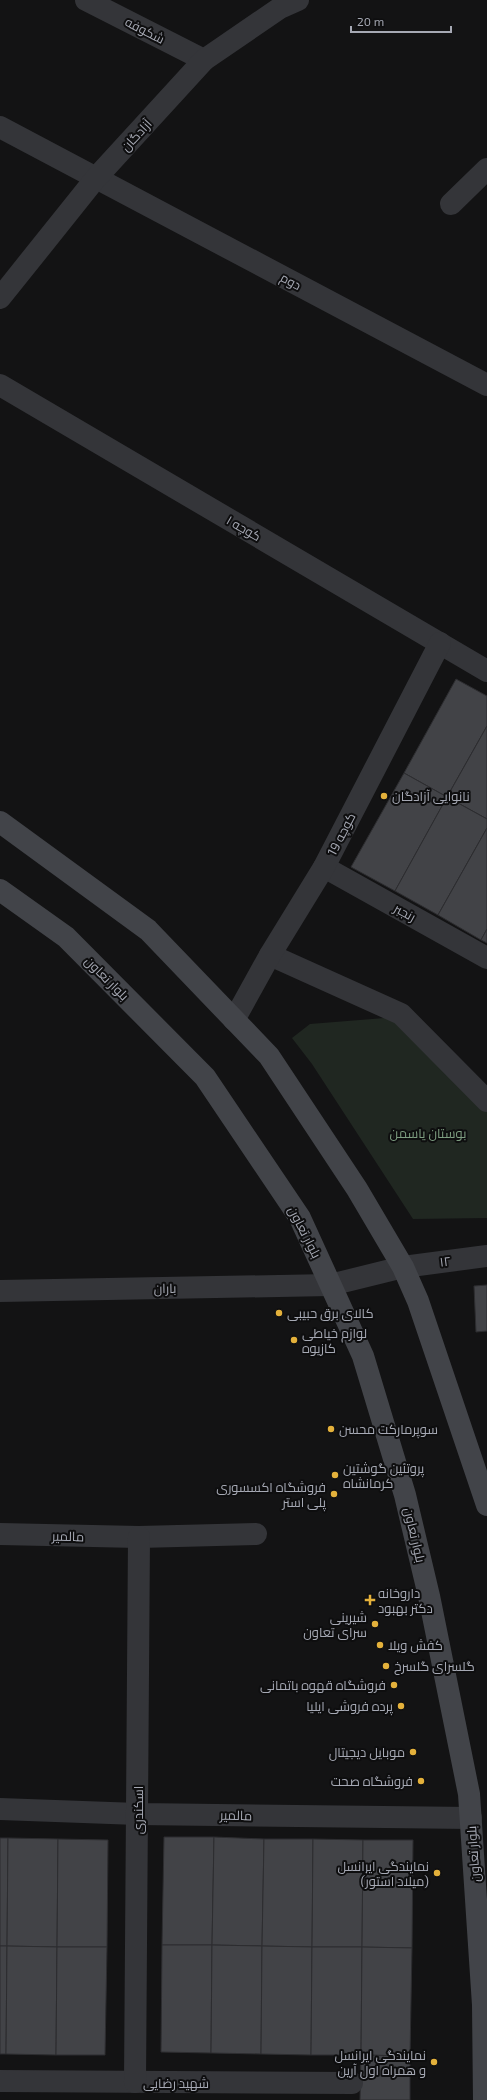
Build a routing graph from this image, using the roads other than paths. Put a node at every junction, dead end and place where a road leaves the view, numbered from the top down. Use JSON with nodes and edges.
{"nodes":[{"id":1,"x":86,"y":0,"type":"edge"},
{"id":2,"x":298,"y":0,"type":"edge"},
{"id":3,"x":204,"y":60,"type":"junction"},
{"id":4,"x":0,"y":127,"type":"edge"},
{"id":5,"x":487,"y":169,"type":"edge"},
{"id":6,"x":96,"y":178,"type":"junction"},
{"id":7,"x":450,"y":204,"type":"dead end"},
{"id":8,"x":0,"y":298,"type":"edge"},
{"id":9,"x":487,"y":384,"type":"edge"},
{"id":10,"x":0,"y":385,"type":"edge"},
{"id":11,"x":440,"y":643,"type":"junction"},
{"id":12,"x":487,"y":670,"type":"edge"},
{"id":13,"x":0,"y":822,"type":"edge"},
{"id":14,"x":324,"y":867,"type":"junction"},
{"id":15,"x":0,"y":890,"type":"edge"},
{"id":16,"x":270,"y":955,"type":"junction"},
{"id":17,"x":487,"y":958,"type":"edge"},
{"id":18,"x":234,"y":1020,"type":"junction"},
{"id":19,"x":487,"y":1100,"type":"edge"},
{"id":20,"x":487,"y":1256,"type":"edge"},
{"id":21,"x":403,"y":1267,"type":"junction"},
{"id":22,"x":330,"y":1285,"type":"junction"},
{"id":23,"x":0,"y":1291,"type":"edge"},
{"id":24,"x":487,"y":1505,"type":"edge"},
{"id":25,"x":0,"y":1534,"type":"edge"},
{"id":26,"x":256,"y":1534,"type":"dead end"},
{"id":27,"x":139,"y":1537,"type":"junction"},
{"id":28,"x":0,"y":1809,"type":"edge"},
{"id":29,"x":138,"y":1814,"type":"junction"},
{"id":30,"x":471,"y":1818,"type":"junction"},
{"id":31,"x":0,"y":2082,"type":"edge"},
{"id":32,"x":135,"y":2082,"type":"junction"},
{"id":33,"x":352,"y":2083,"type":"dead end"},
{"id":34,"x":484,"y":2100,"type":"edge"}],
"edges":[{"from":1,"to":3,"type":"street","name":"شکوفه"},
{"from":2,"to":3,"type":"street","name":"آزادگان"},
{"from":3,"to":6,"type":"street","name":"آزادگان"},
{"from":4,"to":6,"type":"street","name":"دوم"},
{"from":5,"to":7,"type":"street"},
{"from":6,"to":8,"type":"street","name":"آزادگان"},
{"from":6,"to":9,"type":"street","name":"دوم"},
{"from":10,"to":11,"type":"street","name":"کوچه ۱"},
{"from":11,"to":12,"type":"street","name":"کوچه ۱"},
{"from":11,"to":14,"type":"street","name":"کوچه 19"},
{"from":13,"to":18,"type":"main road"},
{"from":14,"to":16,"type":"street","name":"کوچه 19"},
{"from":14,"to":17,"type":"street","name":"رنجبر"},
{"from":15,"to":22,"type":"main road","name":"بلوار تعاون"},
{"from":16,"to":18,"type":"street","name":"کوچه 19"},
{"from":16,"to":19,"type":"street"},
{"from":18,"to":21,"type":"main road"},
{"from":20,"to":21,"type":"street","name":"۱۲"},
{"from":21,"to":22,"type":"street","name":"۱۲"},
{"from":21,"to":24,"type":"main road"},
{"from":22,"to":23,"type":"street","name":"باران"},
{"from":22,"to":30,"type":"main road","name":"بلوار تعاون"},
{"from":25,"to":27,"type":"street","name":"مالمیر"},
{"from":26,"to":27,"type":"street","name":"مالمیر"},
{"from":27,"to":29,"type":"street","name":"اسکندری"},
{"from":28,"to":29,"type":"street","name":"مالمیر"},
{"from":29,"to":30,"type":"street","name":"مالمیر"},
{"from":29,"to":32,"type":"street","name":"اسکندری"},
{"from":30,"to":34,"type":"main road","name":"بلوار تعاون"},
{"from":31,"to":32,"type":"street","name":"شهید رضایی"},
{"from":32,"to":33,"type":"street","name":"شهید رضایی"}]}
